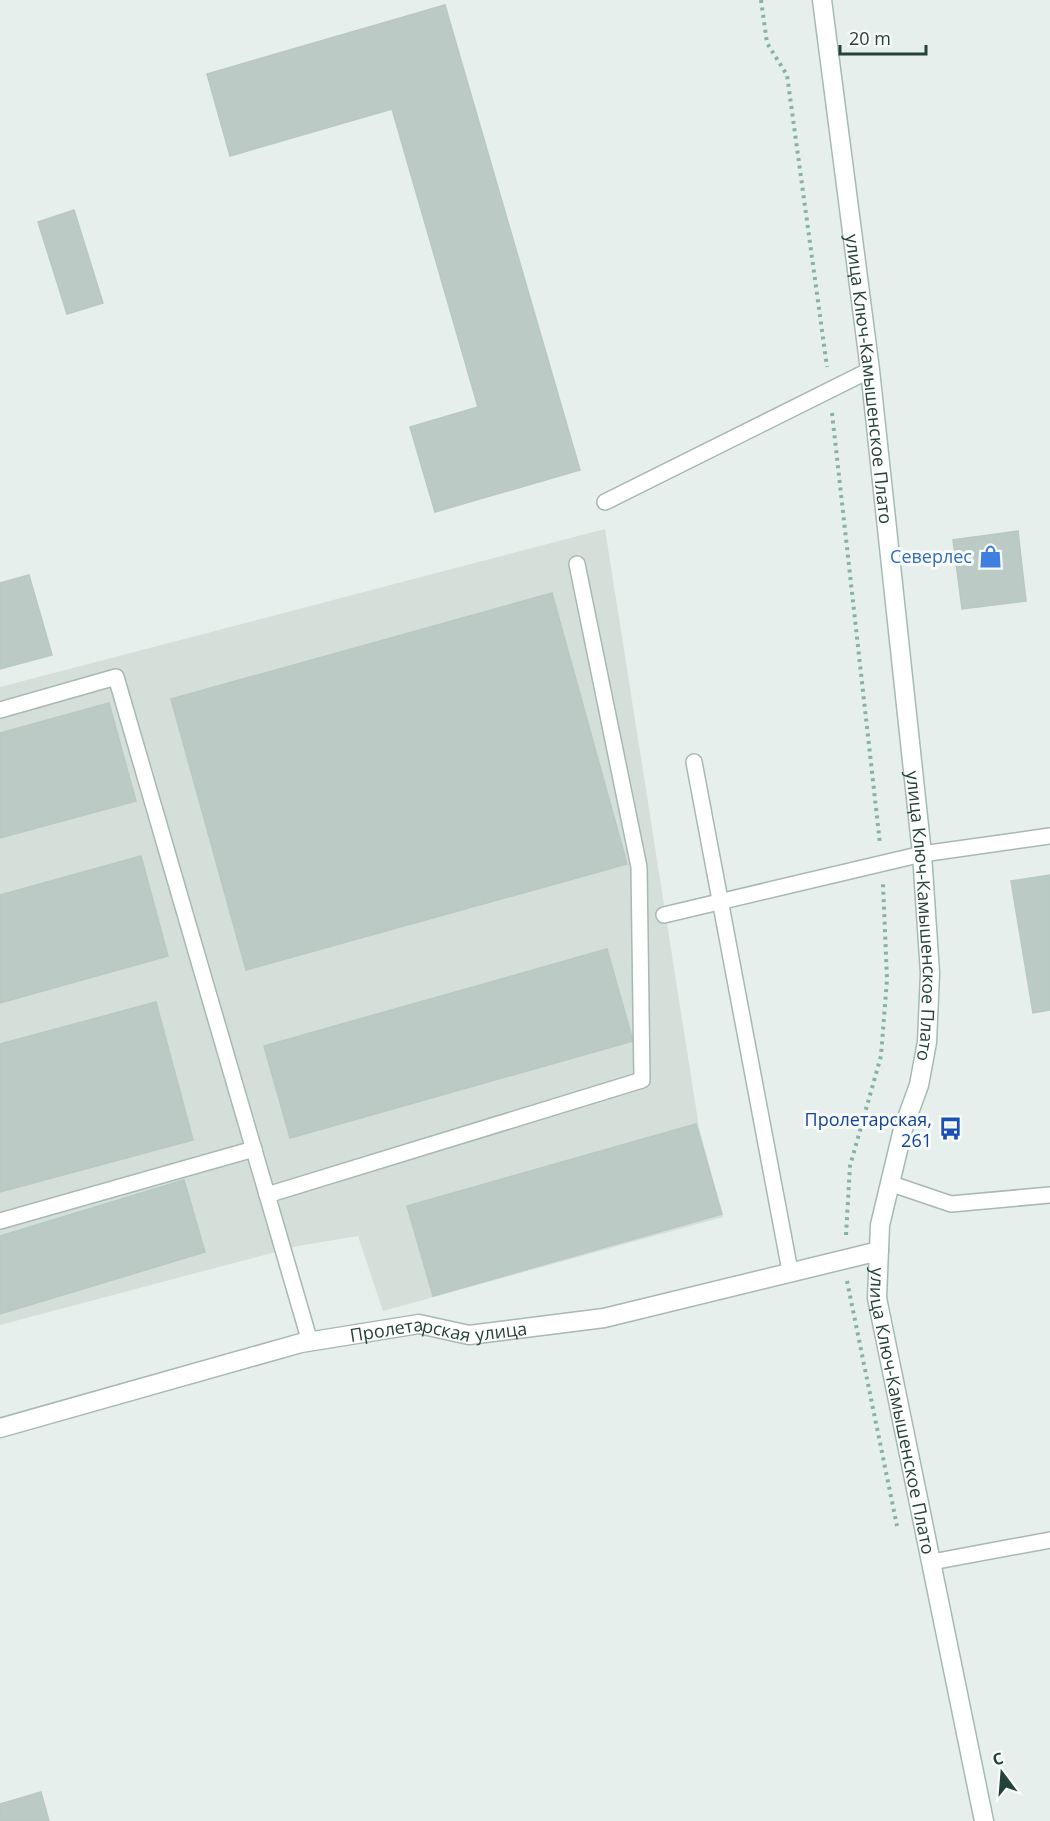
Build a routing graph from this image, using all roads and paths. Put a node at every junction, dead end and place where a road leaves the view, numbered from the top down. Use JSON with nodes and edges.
{"nodes":[{"id":1,"x":761,"y":0,"type":"edge"},
{"id":2,"x":822,"y":0,"type":"edge"},
{"id":3,"x":870,"y":369,"type":"junction"},
{"id":4,"x":830,"y":390,"type":"junction"},
{"id":5,"x":605,"y":502,"type":"dead end"},
{"id":6,"x":577,"y":564,"type":"dead end"},
{"id":7,"x":0,"y":710,"type":"edge"},
{"id":8,"x":693,"y":762,"type":"dead end"},
{"id":9,"x":1050,"y":836,"type":"edge"},
{"id":10,"x":922,"y":854,"type":"junction"},
{"id":11,"x":882,"y":864,"type":"junction"},
{"id":12,"x":720,"y":903,"type":"junction"},
{"id":13,"x":664,"y":915,"type":"dead end"},
{"id":14,"x":254,"y":1149,"type":"junction"},
{"id":15,"x":889,"y":1183,"type":"junction"},
{"id":16,"x":267,"y":1195,"type":"junction"},
{"id":17,"x":1050,"y":1195,"type":"edge"},
{"id":18,"x":0,"y":1221,"type":"edge"},
{"id":19,"x":879,"y":1251,"type":"junction"},
{"id":20,"x":845,"y":1259,"type":"junction"},
{"id":21,"x":790,"y":1272,"type":"junction"},
{"id":22,"x":310,"y":1342,"type":"junction"},
{"id":23,"x":0,"y":1428,"type":"edge"},
{"id":24,"x":898,"y":1531,"type":"dead end"},
{"id":25,"x":1050,"y":1540,"type":"edge"},
{"id":26,"x":932,"y":1562,"type":"junction"},
{"id":27,"x":984,"y":1821,"type":"edge"}],
"edges":[{"from":1,"to":4,"type":"path"},
{"from":2,"to":3,"type":"main road","name":"улица Ключ-Камышенское Плато"},
{"from":3,"to":4,"type":"lane"},
{"from":3,"to":10,"type":"main road","name":"улица Ключ-Камышенское Плато"},
{"from":4,"to":5,"type":"lane"},
{"from":4,"to":11,"type":"path"},
{"from":6,"to":16,"type":"lane"},
{"from":7,"to":14,"type":"lane"},
{"from":8,"to":12,"type":"lane"},
{"from":9,"to":10,"type":"lane"},
{"from":10,"to":11,"type":"lane"},
{"from":10,"to":15,"type":"main road","name":"улица Ключ-Камышенское Плато"},
{"from":11,"to":12,"type":"lane"},
{"from":11,"to":20,"type":"path"},
{"from":12,"to":13,"type":"lane"},
{"from":12,"to":21,"type":"lane"},
{"from":14,"to":16,"type":"lane"},
{"from":14,"to":18,"type":"lane"},
{"from":15,"to":17,"type":"lane"},
{"from":15,"to":19,"type":"main road","name":"улица Ключ-Камышенское Плато"},
{"from":16,"to":22,"type":"lane"},
{"from":19,"to":20,"type":"main road","name":"Пролетарская улица"},
{"from":19,"to":26,"type":"main road","name":"улица Ключ-Камышенское Плато"},
{"from":20,"to":21,"type":"main road","name":"Пролетарская улица"},
{"from":20,"to":24,"type":"path"},
{"from":21,"to":22,"type":"main road","name":"Пролетарская улица"},
{"from":22,"to":23,"type":"main road","name":"Пролетарская улица"},
{"from":25,"to":26,"type":"lane"},
{"from":26,"to":27,"type":"main road","name":"улица Ключ-Камышенское Плато"}]}
